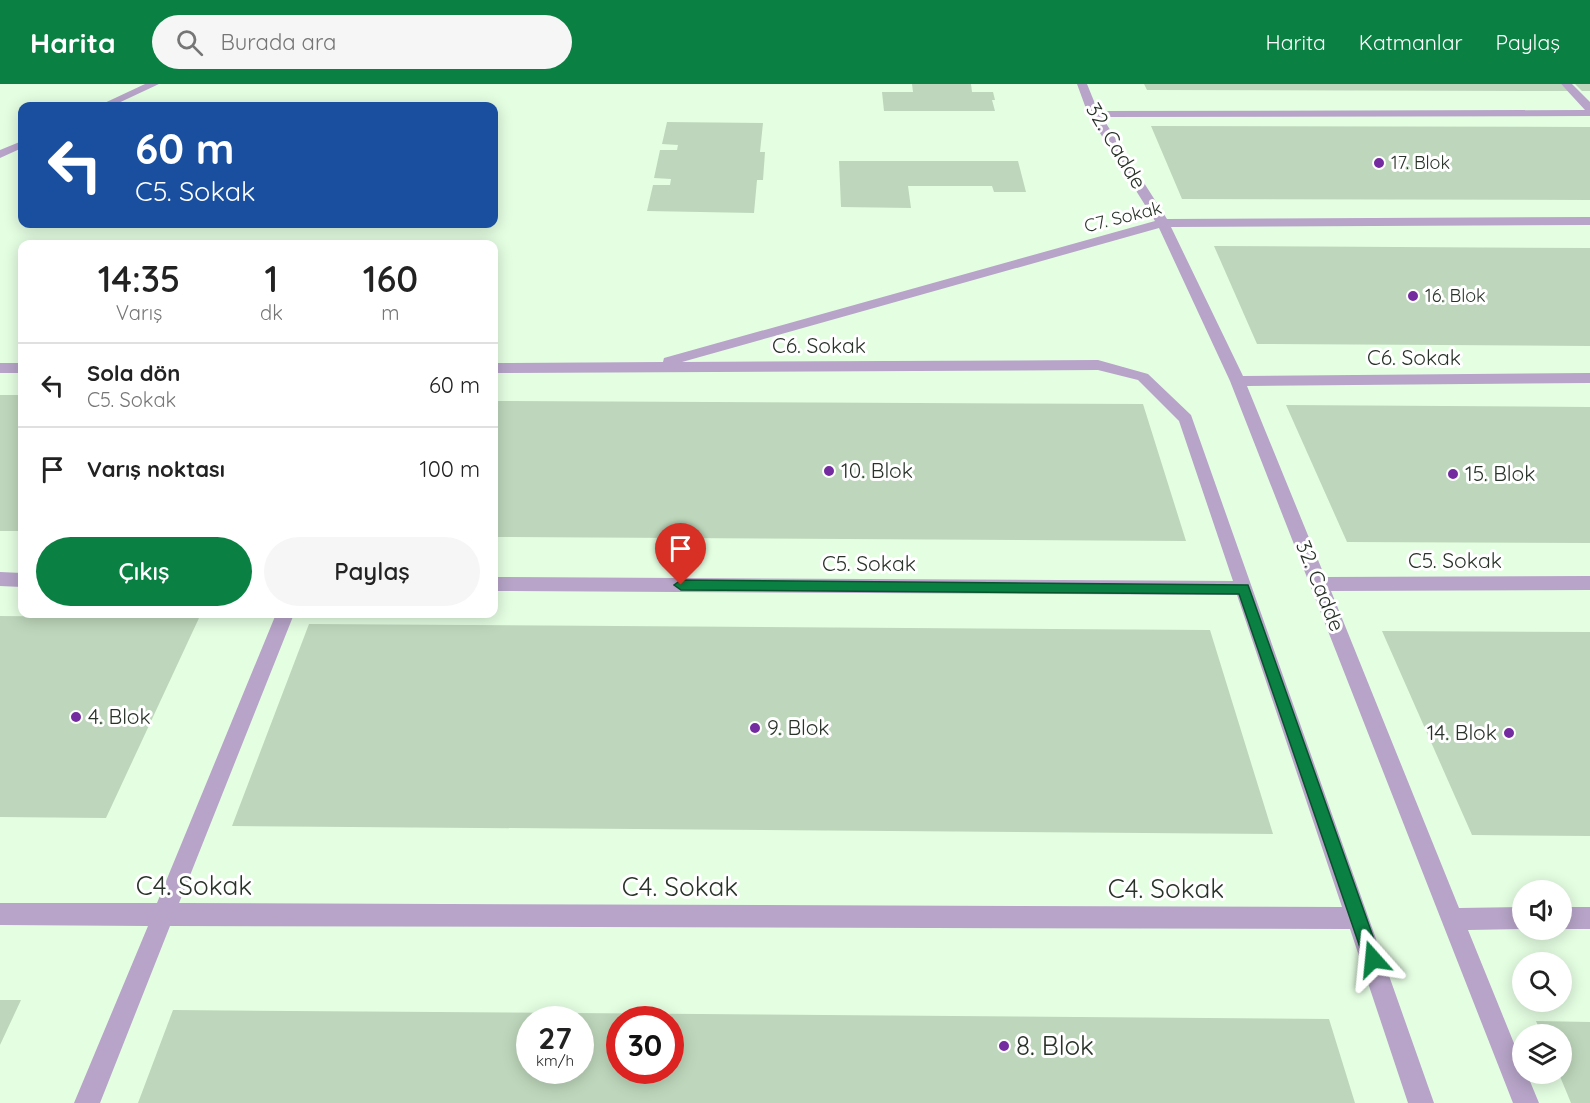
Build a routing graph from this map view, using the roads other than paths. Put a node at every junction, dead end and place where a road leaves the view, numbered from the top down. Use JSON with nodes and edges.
{"nodes":[{"id":1,"x":154,"y":84,"type":"edge"},
{"id":2,"x":1083,"y":84,"type":"edge"},
{"id":3,"x":1566,"y":84,"type":"edge"},
{"id":4,"x":113,"y":102,"type":"edge"},
{"id":5,"x":1590,"y":108,"type":"edge"},
{"id":6,"x":1590,"y":113,"type":"edge"},
{"id":7,"x":1094,"y":114,"type":"junction"},
{"id":8,"x":18,"y":146,"type":"edge"},
{"id":9,"x":0,"y":154,"type":"edge"},
{"id":10,"x":1590,"y":221,"type":"edge"},
{"id":11,"x":1163,"y":223,"type":"junction"},
{"id":12,"x":0,"y":368,"type":"edge"},
{"id":13,"x":18,"y":368,"type":"edge"},
{"id":14,"x":498,"y":368,"type":"edge"},
{"id":15,"x":645,"y":368,"type":"junction"},
{"id":16,"x":1590,"y":378,"type":"edge"},
{"id":17,"x":1238,"y":381,"type":"junction"},
{"id":18,"x":0,"y":579,"type":"edge"},
{"id":19,"x":18,"y":579,"type":"edge"},
{"id":20,"x":1590,"y":583,"type":"edge"},
{"id":21,"x":498,"y":584,"type":"edge"},
{"id":22,"x":1320,"y":584,"type":"junction"},
{"id":23,"x":1244,"y":588,"type":"junction"},
{"id":24,"x":283,"y":618,"type":"edge"},
{"id":25,"x":0,"y":914,"type":"edge"},
{"id":26,"x":163,"y":915,"type":"junction"},
{"id":27,"x":1359,"y":918,"type":"junction"},
{"id":28,"x":1512,"y":918,"type":"edge"},
{"id":29,"x":1572,"y":918,"type":"edge"},
{"id":30,"x":1590,"y":918,"type":"edge"},
{"id":31,"x":1451,"y":919,"type":"junction"},
{"id":32,"x":87,"y":1103,"type":"edge"},
{"id":33,"x":1421,"y":1103,"type":"edge"},
{"id":34,"x":1526,"y":1103,"type":"edge"}],
"edges":[{"from":1,"to":4,"type":"street"},
{"from":2,"to":7,"type":"street","name":"32. Cadde"},
{"from":3,"to":5,"type":"street"},
{"from":6,"to":7,"type":"street"},
{"from":7,"to":11,"type":"street","name":"32. Cadde"},
{"from":8,"to":9,"type":"street"},
{"from":10,"to":11,"type":"street","name":"C7. Sokak"},
{"from":11,"to":15,"type":"street","name":"C7. Sokak"},
{"from":11,"to":17,"type":"street","name":"32. Cadde"},
{"from":12,"to":13,"type":"street"},
{"from":14,"to":15,"type":"street","name":"C6. Sokak"},
{"from":15,"to":23,"type":"street","name":"C6. Sokak"},
{"from":16,"to":17,"type":"street","name":"C6. Sokak"},
{"from":17,"to":22,"type":"street","name":"32. Cadde"},
{"from":18,"to":19,"type":"street"},
{"from":20,"to":22,"type":"street","name":"C5. Sokak"},
{"from":21,"to":23,"type":"street","name":"C5. Sokak"},
{"from":22,"to":31,"type":"street","name":"32. Cadde"},
{"from":23,"to":27,"type":"street"},
{"from":24,"to":26,"type":"street"},
{"from":25,"to":26,"type":"street","name":"C4. Sokak"},
{"from":26,"to":27,"type":"street","name":"C4. Sokak"},
{"from":26,"to":32,"type":"street"},
{"from":27,"to":33,"type":"street"},
{"from":28,"to":31,"type":"street"},
{"from":29,"to":30,"type":"street"},
{"from":31,"to":34,"type":"street","name":"32. Cadde"}]}
